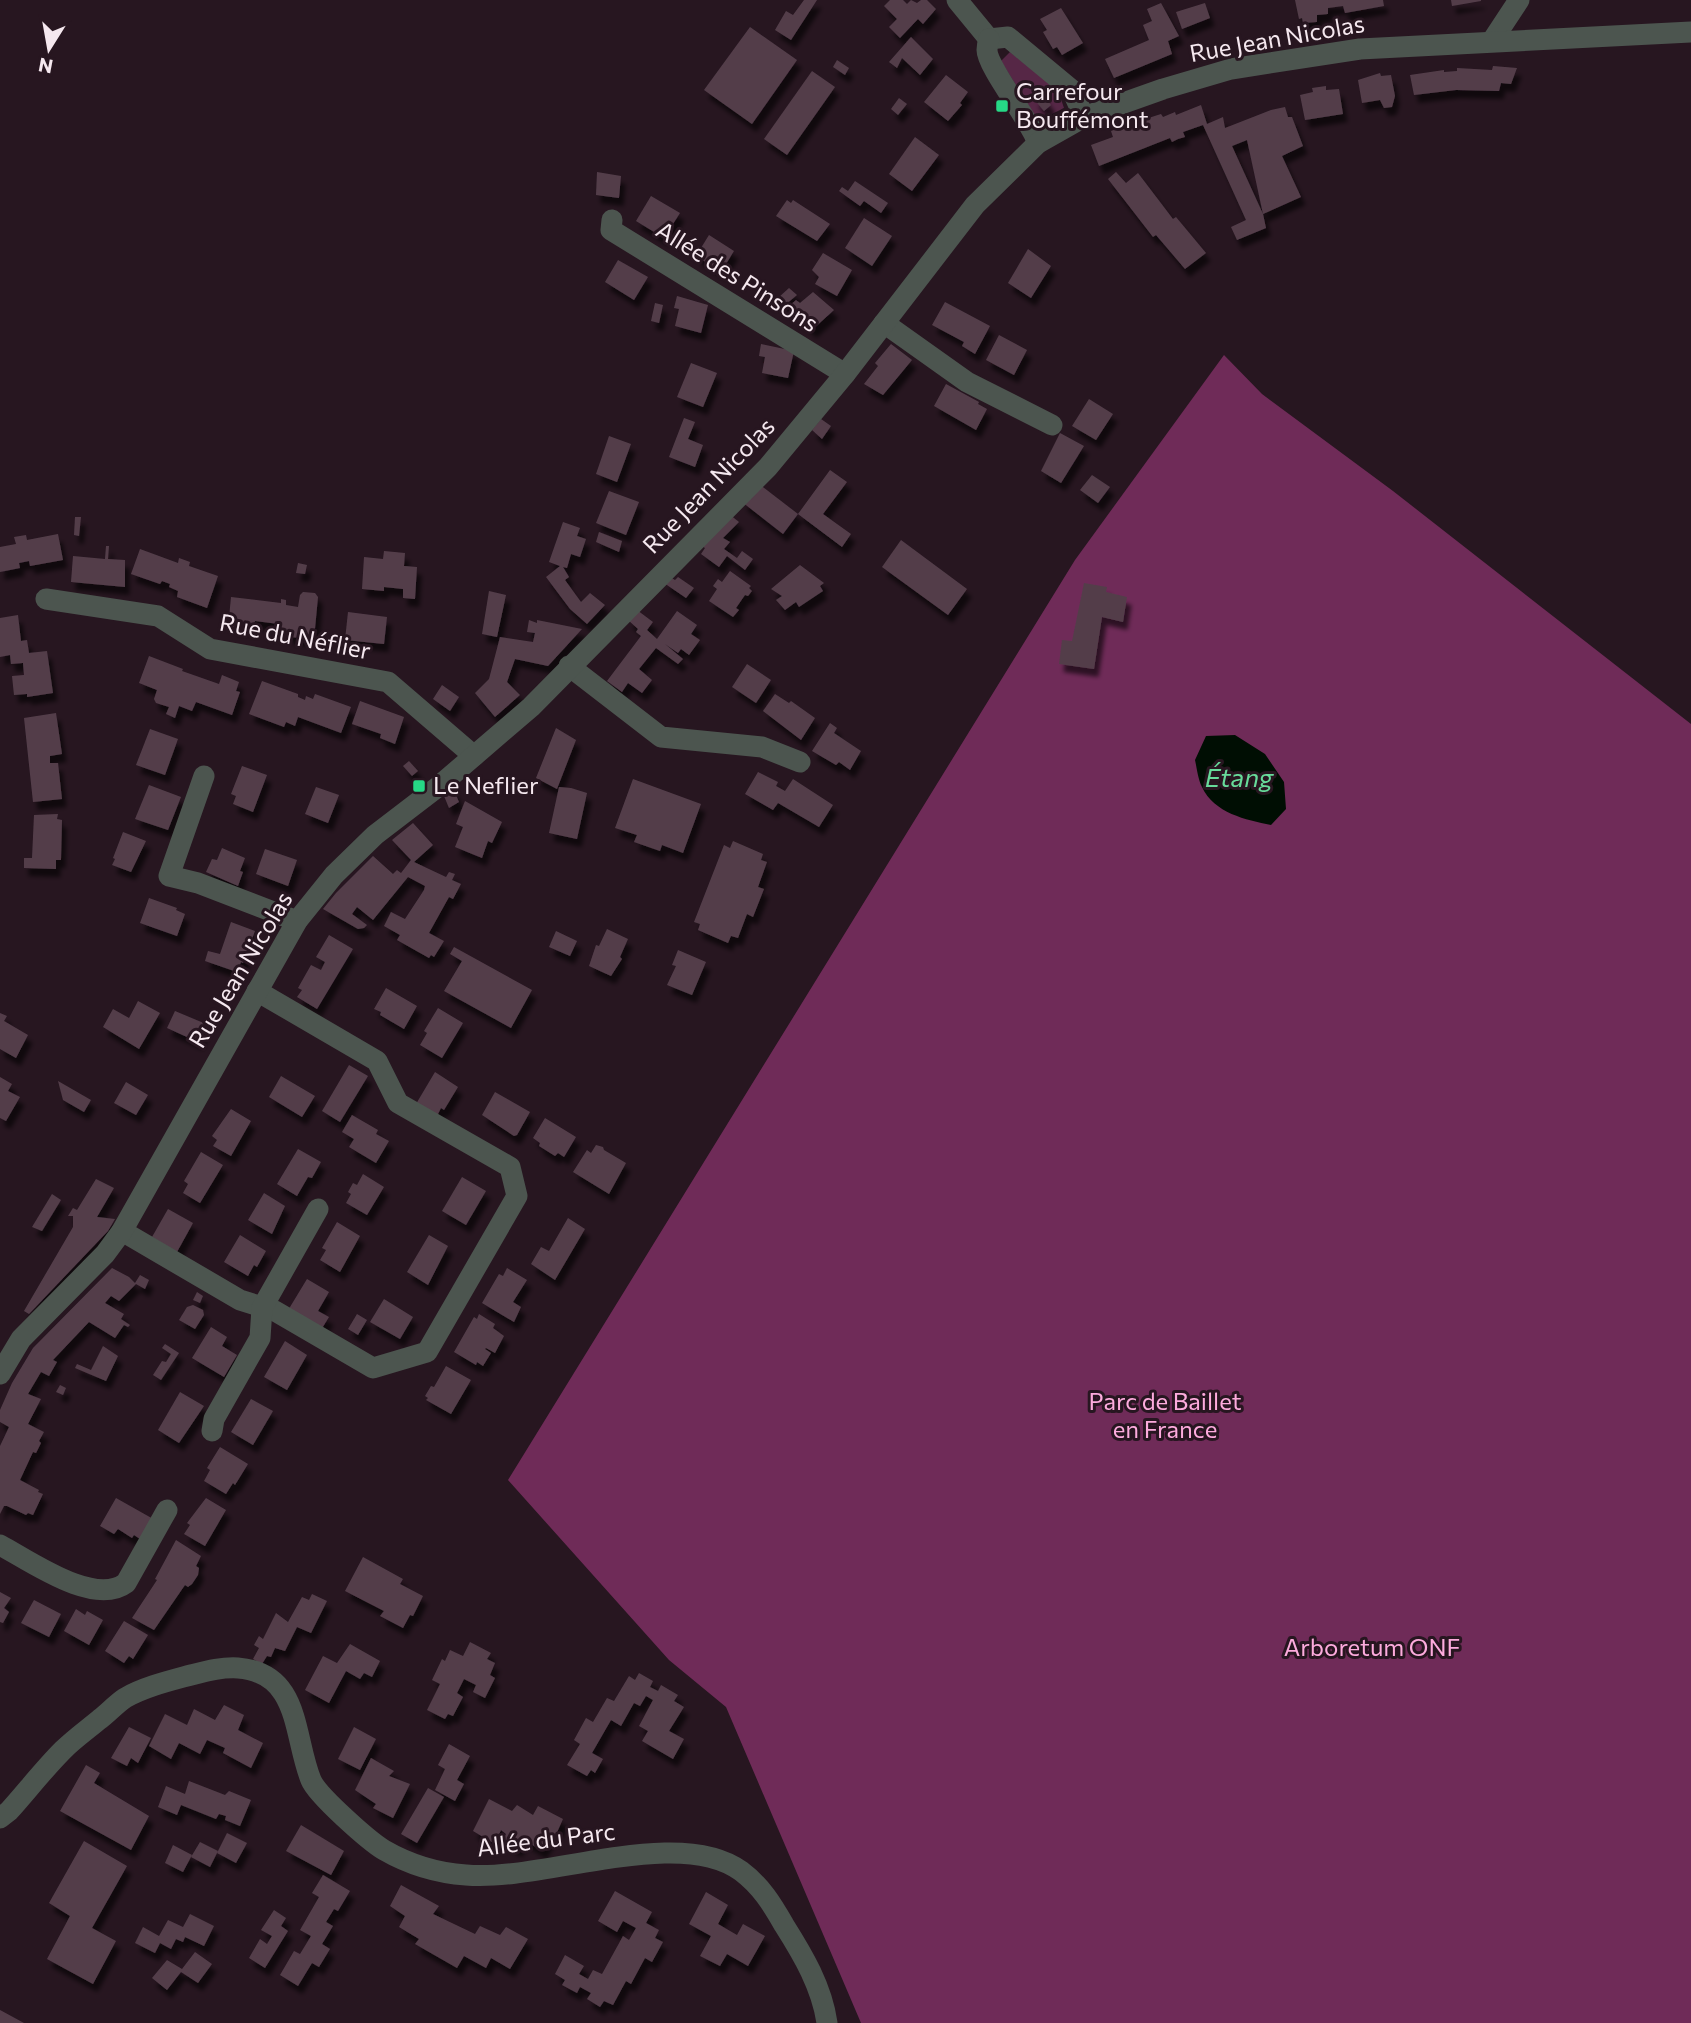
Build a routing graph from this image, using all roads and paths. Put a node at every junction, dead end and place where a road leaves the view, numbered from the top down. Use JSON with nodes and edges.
{"nodes":[{"id":1,"x":957,"y":0,"type":"edge"},
{"id":2,"x":1519,"y":0,"type":"edge"},
{"id":3,"x":1691,"y":32,"type":"edge"},
{"id":4,"x":989,"y":38,"type":"junction"},
{"id":5,"x":1492,"y":41,"type":"junction"},
{"id":6,"x":1084,"y":117,"type":"junction"},
{"id":7,"x":1038,"y":143,"type":"junction"},
{"id":8,"x":612,"y":220,"type":"dead end"},
{"id":9,"x":884,"y":323,"type":"junction"},
{"id":10,"x":845,"y":374,"type":"junction"},
{"id":11,"x":1052,"y":425,"type":"dead end"},
{"id":12,"x":46,"y":599,"type":"dead end"},
{"id":13,"x":569,"y":666,"type":"junction"},
{"id":14,"x":474,"y":757,"type":"junction"},
{"id":15,"x":800,"y":762,"type":"dead end"},
{"id":16,"x":204,"y":776,"type":"dead end"},
{"id":17,"x":296,"y":921,"type":"junction"},
{"id":18,"x":257,"y":991,"type":"junction"},
{"id":19,"x":318,"y":1209,"type":"dead end"},
{"id":20,"x":121,"y":1231,"type":"junction"},
{"id":21,"x":262,"y":1308,"type":"junction"},
{"id":22,"x":0,"y":1374,"type":"edge"},
{"id":23,"x":212,"y":1431,"type":"dead end"},
{"id":24,"x":167,"y":1510,"type":"dead end"},
{"id":25,"x":0,"y":1545,"type":"edge"},
{"id":26,"x":0,"y":1818,"type":"edge"},
{"id":27,"x":827,"y":2023,"type":"edge"}],
"edges":[{"from":1,"to":4,"type":"street"},
{"from":2,"to":5,"type":"street"},
{"from":3,"to":5,"type":"street","name":"Rue Jean Nicolas"},
{"from":4,"to":6,"type":"street"},
{"from":4,"to":7,"type":"street"},
{"from":5,"to":6,"type":"street","name":"Rue Jean Nicolas"},
{"from":6,"to":7,"type":"street","name":"Rue Jean Nicolas"},
{"from":7,"to":9,"type":"street","name":"Rue Jean Nicolas"},
{"from":8,"to":10,"type":"street","name":"Allée des Pinsons"},
{"from":9,"to":10,"type":"street","name":"Rue Jean Nicolas"},
{"from":9,"to":11,"type":"street"},
{"from":10,"to":13,"type":"street","name":"Rue Jean Nicolas"},
{"from":12,"to":14,"type":"street","name":"Rue du Néflier"},
{"from":13,"to":14,"type":"street","name":"Rue Jean Nicolas"},
{"from":13,"to":15,"type":"street"},
{"from":14,"to":17,"type":"street","name":"Rue Jean Nicolas"},
{"from":16,"to":17,"type":"street"},
{"from":17,"to":18,"type":"street","name":"Rue Jean Nicolas"},
{"from":18,"to":20,"type":"street","name":"Rue Jean Nicolas"},
{"from":18,"to":21,"type":"street"},
{"from":19,"to":21,"type":"street"},
{"from":20,"to":21,"type":"street"},
{"from":20,"to":22,"type":"street","name":"Rue Jean Nicolas"},
{"from":21,"to":23,"type":"street"},
{"from":24,"to":25,"type":"street"},
{"from":26,"to":27,"type":"street","name":"Allée du Parc"}]}
